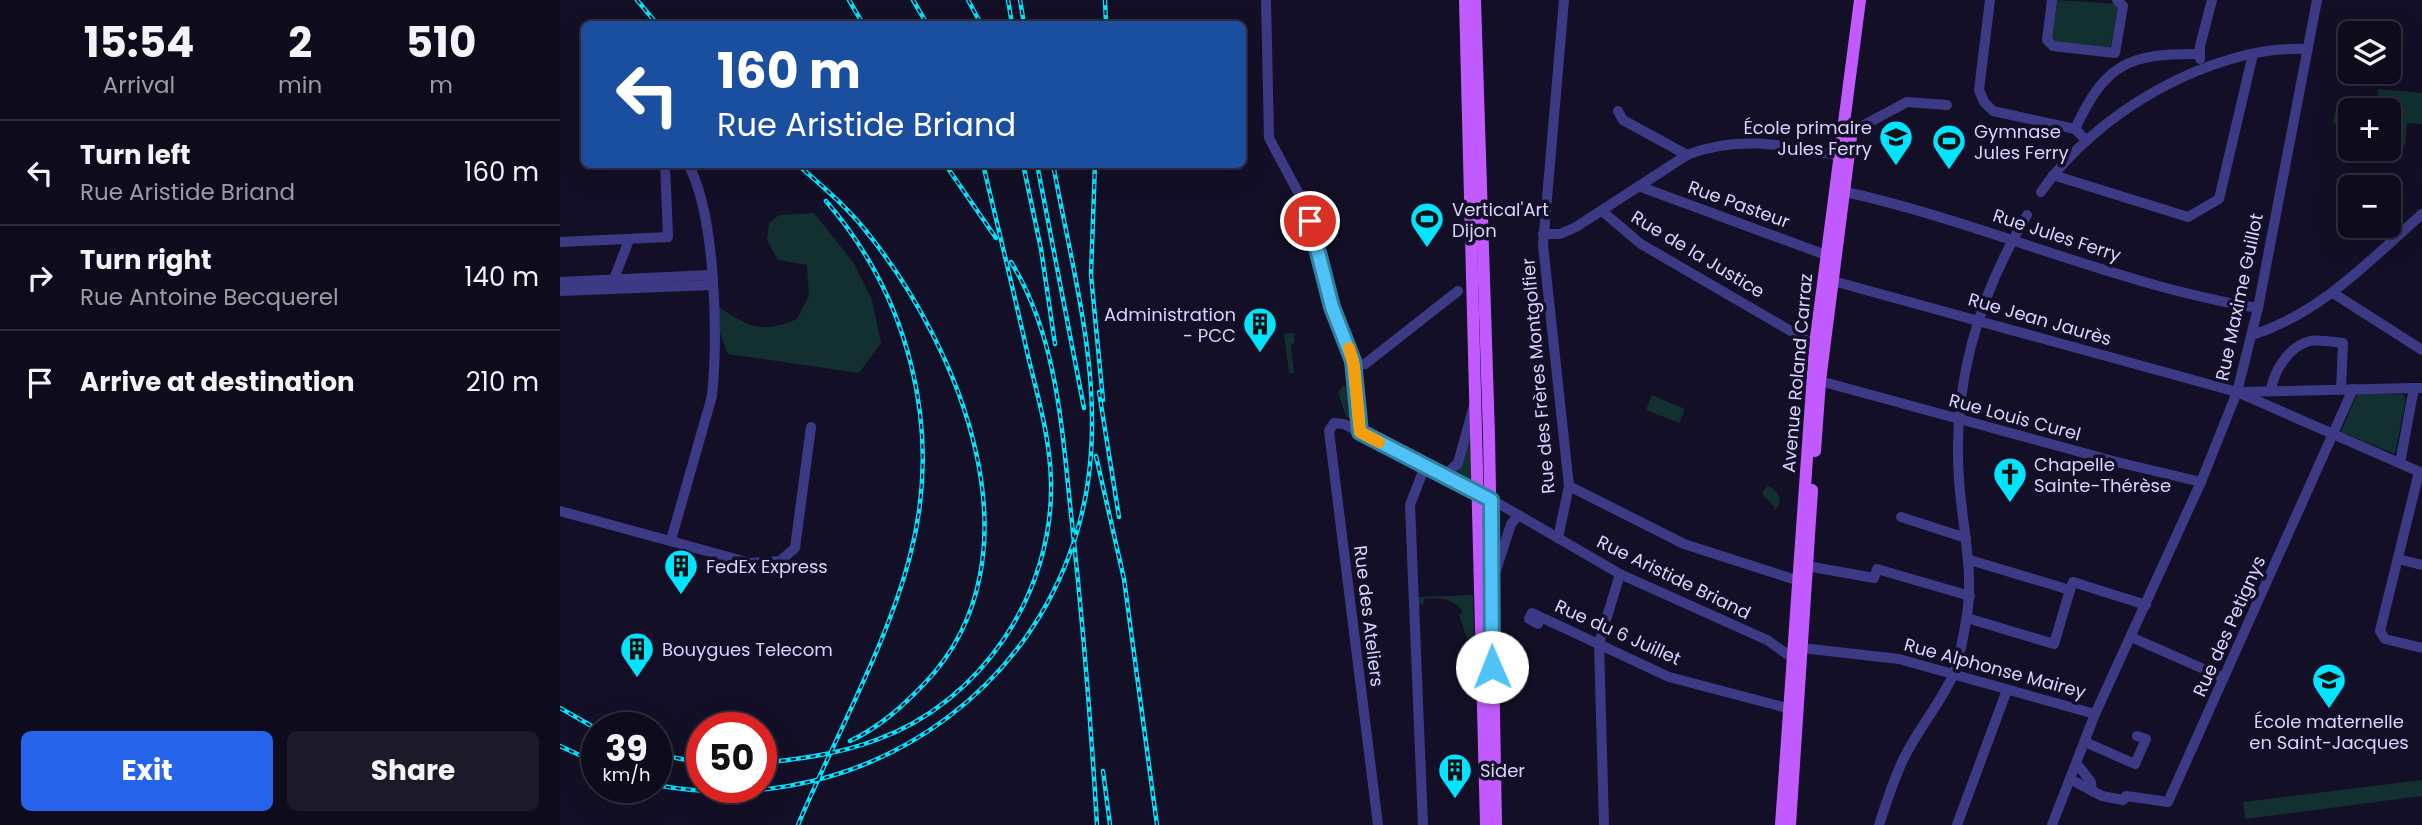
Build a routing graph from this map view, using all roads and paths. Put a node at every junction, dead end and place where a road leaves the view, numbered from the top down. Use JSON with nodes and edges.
{"nodes":[{"id":1,"x":1266,"y":0,"type":"edge"},
{"id":2,"x":1465,"y":0,"type":"edge"},
{"id":3,"x":1475,"y":0,"type":"edge"},
{"id":4,"x":1564,"y":0,"type":"edge"},
{"id":5,"x":1860,"y":0,"type":"edge"},
{"id":6,"x":1869,"y":0,"type":"edge"},
{"id":7,"x":1990,"y":0,"type":"edge"},
{"id":8,"x":2052,"y":0,"type":"edge"},
{"id":9,"x":2117,"y":0,"type":"edge"},
{"id":10,"x":2212,"y":0,"type":"edge"},
{"id":11,"x":2317,"y":0,"type":"edge"},
{"id":12,"x":2306,"y":48,"type":"junction"},
{"id":13,"x":2115,"y":53,"type":"junction"},
{"id":14,"x":2200,"y":54,"type":"junction"},
{"id":15,"x":2253,"y":54,"type":"junction"},
{"id":16,"x":2123,"y":64,"type":"junction"},
{"id":17,"x":2202,"y":69,"type":"junction"},
{"id":18,"x":1947,"y":105,"type":"dead end"},
{"id":19,"x":1618,"y":111,"type":"dead end"},
{"id":20,"x":1853,"y":127,"type":"junction"},
{"id":21,"x":2075,"y":129,"type":"junction"},
{"id":22,"x":2086,"y":140,"type":"junction"},
{"id":23,"x":1687,"y":155,"type":"junction"},
{"id":24,"x":1841,"y":156,"type":"junction"},
{"id":25,"x":665,"y":168,"type":"edge"},
{"id":26,"x":690,"y":168,"type":"edge"},
{"id":27,"x":2053,"y":176,"type":"junction"},
{"id":28,"x":1641,"y":187,"type":"junction"},
{"id":29,"x":1846,"y":192,"type":"junction"},
{"id":30,"x":2041,"y":192,"type":"dead end"},
{"id":31,"x":1602,"y":211,"type":"junction"},
{"id":32,"x":2422,"y":214,"type":"edge"},
{"id":33,"x":2026,"y":215,"type":"dead end"},
{"id":34,"x":1543,"y":234,"type":"junction"},
{"id":35,"x":2013,"y":238,"type":"junction"},
{"id":36,"x":629,"y":240,"type":"junction"},
{"id":37,"x":560,"y":242,"type":"edge"},
{"id":38,"x":1826,"y":255,"type":"junction"},
{"id":39,"x":614,"y":279,"type":"junction"},
{"id":40,"x":711,"y":280,"type":"junction"},
{"id":41,"x":1833,"y":281,"type":"junction"},
{"id":42,"x":560,"y":282,"type":"edge"},
{"id":43,"x":560,"y":291,"type":"edge"},
{"id":44,"x":1458,"y":291,"type":"dead end"},
{"id":45,"x":2333,"y":293,"type":"junction"},
{"id":46,"x":2258,"y":308,"type":"junction"},
{"id":47,"x":1978,"y":320,"type":"junction"},
{"id":48,"x":2252,"y":335,"type":"junction"},
{"id":49,"x":1815,"y":345,"type":"junction"},
{"id":50,"x":2422,"y":350,"type":"edge"},
{"id":51,"x":1354,"y":366,"type":"junction"},
{"id":52,"x":1820,"y":382,"type":"junction"},
{"id":53,"x":2418,"y":388,"type":"edge"},
{"id":54,"x":2353,"y":389,"type":"junction"},
{"id":55,"x":2341,"y":390,"type":"junction"},
{"id":56,"x":2271,"y":391,"type":"junction"},
{"id":57,"x":2236,"y":392,"type":"junction"},
{"id":58,"x":1476,"y":400,"type":"junction"},
{"id":59,"x":1959,"y":420,"type":"junction"},
{"id":60,"x":1344,"y":424,"type":"joint"},
{"id":61,"x":811,"y":427,"type":"dead end"},
{"id":62,"x":1360,"y":432,"type":"junction"},
{"id":63,"x":2334,"y":436,"type":"junction"},
{"id":64,"x":2400,"y":463,"type":"junction"},
{"id":65,"x":1425,"y":466,"type":"junction"},
{"id":66,"x":2421,"y":473,"type":"edge"},
{"id":67,"x":1444,"y":476,"type":"junction"},
{"id":68,"x":2201,"y":482,"type":"junction"},
{"id":69,"x":1570,"y":486,"type":"junction"},
{"id":70,"x":1477,"y":492,"type":"junction"},
{"id":71,"x":1491,"y":500,"type":"junction"},
{"id":72,"x":560,"y":511,"type":"edge"},
{"id":73,"x":1519,"y":515,"type":"junction"},
{"id":74,"x":1901,"y":517,"type":"dead end"},
{"id":75,"x":1558,"y":538,"type":"junction"},
{"id":76,"x":1966,"y":538,"type":"junction"},
{"id":77,"x":671,"y":540,"type":"junction"},
{"id":78,"x":2398,"y":559,"type":"junction"},
{"id":79,"x":1970,"y":560,"type":"junction"},
{"id":80,"x":2422,"y":565,"type":"edge"},
{"id":81,"x":1807,"y":566,"type":"junction"},
{"id":82,"x":1620,"y":574,"type":"junction"},
{"id":83,"x":1797,"y":580,"type":"junction"},
{"id":84,"x":1492,"y":583,"type":"junction"},
{"id":85,"x":2071,"y":586,"type":"junction"},
{"id":86,"x":1970,"y":596,"type":"junction"},
{"id":87,"x":2146,"y":605,"type":"junction"},
{"id":88,"x":1967,"y":618,"type":"junction"},
{"id":89,"x":1538,"y":624,"type":"dead end"},
{"id":90,"x":2131,"y":637,"type":"junction"},
{"id":91,"x":1599,"y":643,"type":"junction"},
{"id":92,"x":2422,"y":648,"type":"edge"},
{"id":93,"x":1796,"y":654,"type":"junction"},
{"id":94,"x":1953,"y":674,"type":"junction"},
{"id":95,"x":2224,"y":678,"type":"junction"},
{"id":96,"x":2007,"y":691,"type":"junction"},
{"id":97,"x":1787,"y":708,"type":"junction"},
{"id":98,"x":2095,"y":714,"type":"junction"},
{"id":99,"x":2137,"y":736,"type":"dead end"},
{"id":100,"x":2085,"y":742,"type":"junction"},
{"id":101,"x":1787,"y":755,"type":"junction"},
{"id":102,"x":2077,"y":764,"type":"junction"},
{"id":103,"x":2070,"y":779,"type":"junction"},
{"id":104,"x":2092,"y":791,"type":"junction"},
{"id":105,"x":1378,"y":825,"type":"edge"},
{"id":106,"x":1423,"y":825,"type":"edge"},
{"id":107,"x":1486,"y":825,"type":"edge"},
{"id":108,"x":1496,"y":825,"type":"edge"},
{"id":109,"x":1604,"y":825,"type":"edge"},
{"id":110,"x":1774,"y":825,"type":"edge"},
{"id":111,"x":1781,"y":825,"type":"edge"},
{"id":112,"x":1790,"y":825,"type":"edge"},
{"id":113,"x":1879,"y":825,"type":"edge"},
{"id":114,"x":1958,"y":825,"type":"edge"},
{"id":115,"x":2052,"y":825,"type":"edge"}],
"edges":[{"from":1,"to":51,"type":"street"},
{"from":2,"to":58,"type":"main road"},
{"from":3,"to":71,"type":"main road"},
{"from":4,"to":34,"type":"street","name":"Rue des Frères Montgolfier"},
{"from":5,"to":24,"type":"main road","name":"Avenue Roland Carraz"},
{"from":6,"to":20,"type":"main road","name":"Avenue Roland Carraz"},
{"from":7,"to":21,"type":"street"},
{"from":8,"to":13,"type":"street"},
{"from":9,"to":13,"type":"street"},
{"from":10,"to":14,"type":"street"},
{"from":11,"to":12,"type":"street","name":"Rue Maxime Guillot"},
{"from":12,"to":15,"type":"street"},
{"from":12,"to":46,"type":"street","name":"Rue Maxime Guillot"},
{"from":13,"to":16,"type":"street"},
{"from":14,"to":16,"type":"street"},
{"from":14,"to":17,"type":"street"},
{"from":15,"to":17,"type":"street"},
{"from":15,"to":27,"type":"street"},
{"from":16,"to":21,"type":"street"},
{"from":17,"to":22,"type":"street"},
{"from":18,"to":20,"type":"street"},
{"from":19,"to":23,"type":"street"},
{"from":20,"to":29,"type":"main road","name":"Avenue Roland Carraz"},
{"from":21,"to":22,"type":"street"},
{"from":22,"to":27,"type":"street"},
{"from":23,"to":24,"type":"street"},
{"from":23,"to":28,"type":"street"},
{"from":24,"to":38,"type":"main road","name":"Avenue Roland Carraz"},
{"from":25,"to":36,"type":"street"},
{"from":26,"to":40,"type":"street"},
{"from":27,"to":30,"type":"street"},
{"from":28,"to":31,"type":"street"},
{"from":28,"to":38,"type":"street","name":"Rue Pasteur"},
{"from":29,"to":35,"type":"street","name":"Rue Jules Ferry"},
{"from":29,"to":41,"type":"main road","name":"Avenue Roland Carraz"},
{"from":31,"to":34,"type":"street"},
{"from":31,"to":49,"type":"street","name":"Rue de la Justice"},
{"from":32,"to":45,"type":"street"},
{"from":33,"to":35,"type":"street"},
{"from":34,"to":69,"type":"street","name":"Rue des Frères Montgolfier"},
{"from":35,"to":46,"type":"street","name":"Rue Jules Ferry"},
{"from":35,"to":47,"type":"street"},
{"from":36,"to":37,"type":"street"},
{"from":36,"to":39,"type":"street"},
{"from":38,"to":41,"type":"main road"},
{"from":38,"to":49,"type":"main road","name":"Avenue Roland Carraz"},
{"from":39,"to":40,"type":"street"},
{"from":39,"to":42,"type":"street"},
{"from":40,"to":43,"type":"street"},
{"from":40,"to":77,"type":"street"},
{"from":41,"to":47,"type":"street","name":"Rue Jean Jaurès"},
{"from":41,"to":52,"type":"main road","name":"Avenue Roland Carraz"},
{"from":44,"to":51,"type":"street"},
{"from":45,"to":48,"type":"street"},
{"from":45,"to":50,"type":"street"},
{"from":46,"to":48,"type":"street","name":"Rue Maxime Guillot"},
{"from":47,"to":57,"type":"street","name":"Rue Jean Jaurès"},
{"from":47,"to":59,"type":"street"},
{"from":48,"to":57,"type":"street","name":"Rue Maxime Guillot"},
{"from":49,"to":83,"type":"main road","name":"Avenue Roland Carraz"},
{"from":51,"to":62,"type":"street"},
{"from":52,"to":59,"type":"street","name":"Rue Louis Curel"},
{"from":52,"to":81,"type":"main road","name":"Avenue Roland Carraz"},
{"from":53,"to":54,"type":"street"},
{"from":53,"to":64,"type":"street"},
{"from":54,"to":55,"type":"street"},
{"from":54,"to":63,"type":"street","name":"Rue des Petignys"},
{"from":55,"to":56,"type":"street"},
{"from":55,"to":56,"type":"street"},
{"from":56,"to":57,"type":"street"},
{"from":57,"to":63,"type":"street"},
{"from":57,"to":68,"type":"street","name":"Rue Maxime Guillot"},
{"from":58,"to":67,"type":"street"},
{"from":58,"to":70,"type":"main road"},
{"from":59,"to":68,"type":"street","name":"Rue Louis Curel"},
{"from":59,"to":76,"type":"street"},
{"from":60,"to":62,"type":"street","name":"Rue Aristide Briand"},
{"from":60,"to":105,"type":"street","name":"Rue des Ateliers"},
{"from":61,"to":77,"type":"street"},
{"from":62,"to":65,"type":"street","name":"Rue Aristide Briand"},
{"from":63,"to":64,"type":"street"},
{"from":63,"to":95,"type":"street","name":"Rue des Petignys"},
{"from":64,"to":66,"type":"street"},
{"from":65,"to":67,"type":"street","name":"Rue Aristide Briand"},
{"from":65,"to":106,"type":"street"},
{"from":66,"to":78,"type":"street"},
{"from":67,"to":70,"type":"street","name":"Rue Aristide Briand"},
{"from":68,"to":87,"type":"street","name":"Rue Maxime Guillot"},
{"from":69,"to":75,"type":"street","name":"Rue des Frères Montgolfier"},
{"from":69,"to":83,"type":"street"},
{"from":70,"to":71,"type":"street","name":"Rue Aristide Briand"},
{"from":70,"to":107,"type":"main road"},
{"from":71,"to":73,"type":"street","name":"Rue Aristide Briand"},
{"from":71,"to":84,"type":"main road"},
{"from":72,"to":77,"type":"street"},
{"from":73,"to":75,"type":"street","name":"Rue Aristide Briand"},
{"from":73,"to":84,"type":"street"},
{"from":74,"to":76,"type":"street"},
{"from":75,"to":82,"type":"street","name":"Rue Aristide Briand"},
{"from":76,"to":79,"type":"street"},
{"from":78,"to":80,"type":"street"},
{"from":78,"to":92,"type":"street"},
{"from":79,"to":85,"type":"street"},
{"from":79,"to":86,"type":"street"},
{"from":81,"to":86,"type":"street"},
{"from":81,"to":93,"type":"main road","name":"Avenue Roland Carraz"},
{"from":82,"to":91,"type":"street"},
{"from":82,"to":93,"type":"street","name":"Rue Aristide Briand"},
{"from":83,"to":93,"type":"main road","name":"Avenue Roland Carraz"},
{"from":84,"to":108,"type":"main road"},
{"from":85,"to":87,"type":"street"},
{"from":85,"to":88,"type":"street"},
{"from":86,"to":88,"type":"street"},
{"from":87,"to":90,"type":"street","name":"Rue Maxime Guillot"},
{"from":88,"to":94,"type":"street"},
{"from":89,"to":91,"type":"street","name":"Rue du 6 Juillet"},
{"from":90,"to":95,"type":"street"},
{"from":90,"to":98,"type":"street","name":"Rue Maxime Guillot"},
{"from":91,"to":97,"type":"street","name":"Rue du 6 Juillet"},
{"from":91,"to":109,"type":"street"},
{"from":93,"to":94,"type":"street","name":"Rue Alphonse Mairey"},
{"from":93,"to":97,"type":"main road","name":"Avenue Roland Carraz"},
{"from":93,"to":101,"type":"main road","name":"Avenue Roland Carraz"},
{"from":94,"to":96,"type":"street","name":"Rue Alphonse Mairey"},
{"from":94,"to":113,"type":"street"},
{"from":95,"to":104,"type":"street","name":"Rue des Petignys"},
{"from":96,"to":98,"type":"street","name":"Rue Alphonse Mairey"},
{"from":96,"to":114,"type":"street"},
{"from":97,"to":101,"type":"main road","name":"Avenue Roland Carraz"},
{"from":98,"to":100,"type":"street","name":"Rue Maxime Guillot"},
{"from":99,"to":100,"type":"street"},
{"from":100,"to":102,"type":"street","name":"Rue Maxime Guillot"},
{"from":101,"to":110,"type":"main road","name":"Avenue Roland Carraz"},
{"from":101,"to":111,"type":"main road","name":"Avenue Roland Carraz"},
{"from":101,"to":112,"type":"main road"},
{"from":102,"to":103,"type":"street","name":"Rue Maxime Guillot"},
{"from":102,"to":104,"type":"street"},
{"from":103,"to":104,"type":"street","name":"Rue des Petignys"},
{"from":103,"to":115,"type":"street","name":"Rue Maxime Guillot"}]}
